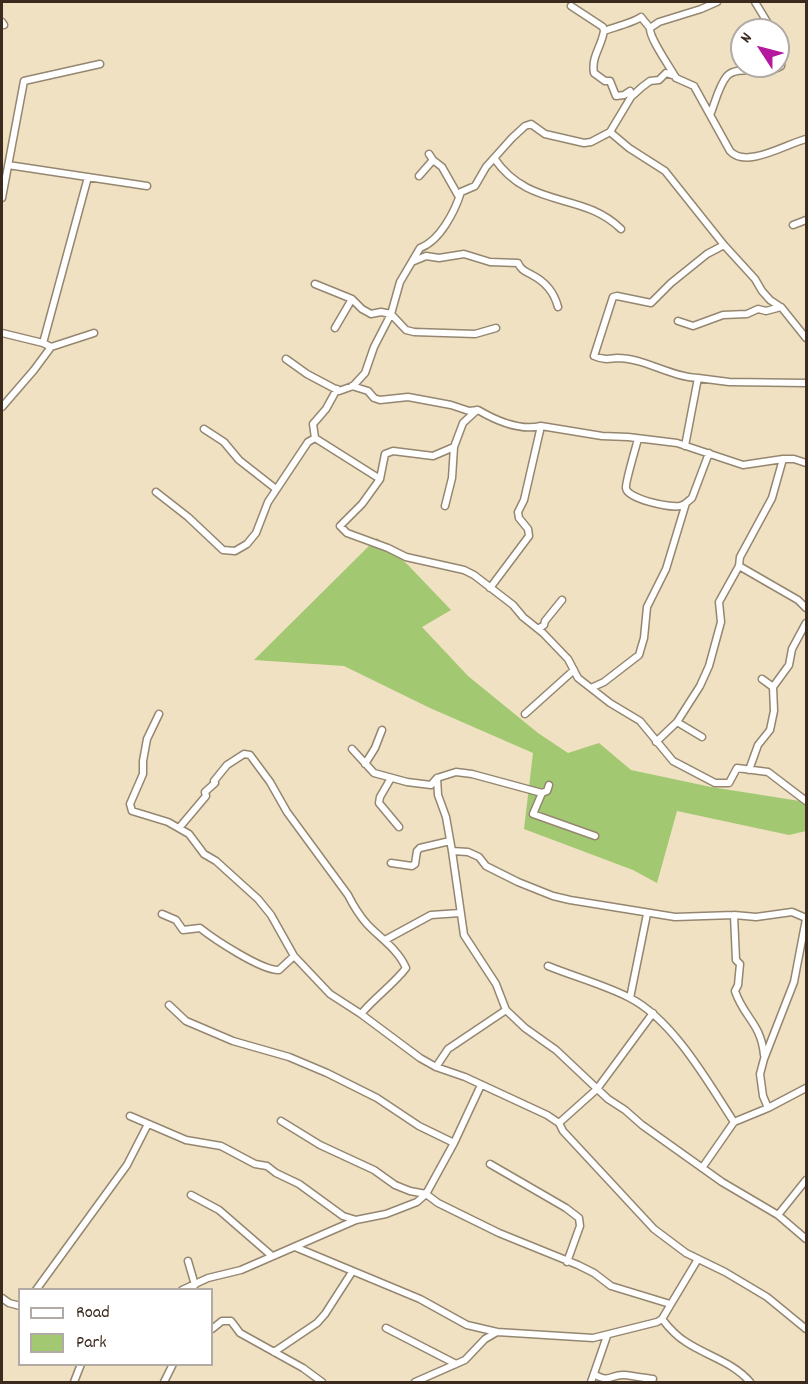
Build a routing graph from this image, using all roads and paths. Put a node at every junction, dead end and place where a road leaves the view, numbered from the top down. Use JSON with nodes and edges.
{"nodes":[{"id":1,"x":715,"y":2,"type":"edge"},
{"id":2,"x":755,"y":2,"type":"edge"},
{"id":3,"x":571,"y":6,"type":"dead end"},
{"id":4,"x":765,"y":18,"type":"edge"},
{"id":5,"x":650,"y":28,"type":"junction"},
{"id":6,"x":604,"y":31,"type":"junction"},
{"id":7,"x":100,"y":64,"type":"dead end"},
{"id":8,"x":730,"y":74,"type":"edge"},
{"id":9,"x":675,"y":76,"type":"junction"},
{"id":10,"x":631,"y":97,"type":"junction"},
{"id":11,"x":710,"y":114,"type":"junction"},
{"id":12,"x":610,"y":132,"type":"junction"},
{"id":13,"x":807,"y":139,"type":"edge"},
{"id":14,"x":494,"y":158,"type":"junction"},
{"id":15,"x":8,"y":165,"type":"junction"},
{"id":16,"x":419,"y":176,"type":"dead end"},
{"id":17,"x":88,"y":177,"type":"junction"},
{"id":18,"x":147,"y":186,"type":"dead end"},
{"id":19,"x":2,"y":198,"type":"edge"},
{"id":20,"x":459,"y":198,"type":"junction"},
{"id":21,"x":807,"y":220,"type":"edge"},
{"id":22,"x":793,"y":225,"type":"dead end"},
{"id":23,"x":621,"y":229,"type":"dead end"},
{"id":24,"x":724,"y":245,"type":"junction"},
{"id":25,"x":420,"y":248,"type":"junction"},
{"id":26,"x":426,"y":256,"type":"junction"},
{"id":27,"x":414,"y":261,"type":"junction"},
{"id":28,"x":315,"y":284,"type":"dead end"},
{"id":29,"x":352,"y":298,"type":"junction"},
{"id":30,"x":780,"y":306,"type":"junction"},
{"id":31,"x":558,"y":307,"type":"dead end"},
{"id":32,"x":391,"y":314,"type":"junction"},
{"id":33,"x":678,"y":321,"type":"dead end"},
{"id":34,"x":335,"y":328,"type":"dead end"},
{"id":35,"x":496,"y":328,"type":"dead end"},
{"id":36,"x":2,"y":333,"type":"edge"},
{"id":37,"x":94,"y":333,"type":"dead end"},
{"id":38,"x":807,"y":338,"type":"edge"},
{"id":39,"x":42,"y":343,"type":"junction"},
{"id":40,"x":51,"y":347,"type":"junction"},
{"id":41,"x":286,"y":359,"type":"dead end"},
{"id":42,"x":698,"y":378,"type":"junction"},
{"id":43,"x":807,"y":383,"type":"edge"},
{"id":44,"x":352,"y":386,"type":"junction"},
{"id":45,"x":336,"y":388,"type":"junction"},
{"id":46,"x":2,"y":407,"type":"edge"},
{"id":47,"x":478,"y":410,"type":"junction"},
{"id":48,"x":541,"y":426,"type":"junction"},
{"id":49,"x":204,"y":429,"type":"dead end"},
{"id":50,"x":315,"y":438,"type":"junction"},
{"id":51,"x":638,"y":439,"type":"junction"},
{"id":52,"x":685,"y":446,"type":"junction"},
{"id":53,"x":454,"y":447,"type":"junction"},
{"id":54,"x":709,"y":453,"type":"junction"},
{"id":55,"x":783,"y":459,"type":"junction"},
{"id":56,"x":807,"y":463,"type":"edge"},
{"id":57,"x":380,"y":479,"type":"junction"},
{"id":58,"x":276,"y":489,"type":"junction"},
{"id":59,"x":156,"y":492,"type":"dead end"},
{"id":60,"x":686,"y":503,"type":"junction"},
{"id":61,"x":445,"y":506,"type":"dead end"},
{"id":62,"x":739,"y":566,"type":"junction"},
{"id":63,"x":490,"y":588,"type":"junction"},
{"id":64,"x":562,"y":600,"type":"dead end"},
{"id":65,"x":807,"y":608,"type":"edge"},
{"id":66,"x":807,"y":623,"type":"edge"},
{"id":67,"x":538,"y":629,"type":"junction"},
{"id":68,"x":574,"y":670,"type":"junction"},
{"id":69,"x":762,"y":679,"type":"dead end"},
{"id":70,"x":774,"y":687,"type":"junction"},
{"id":71,"x":591,"y":688,"type":"junction"},
{"id":72,"x":159,"y":714,"type":"dead end"},
{"id":73,"x":525,"y":714,"type":"dead end"},
{"id":74,"x":677,"y":722,"type":"junction"},
{"id":75,"x":382,"y":730,"type":"dead end"},
{"id":76,"x":702,"y":737,"type":"dead end"},
{"id":77,"x":656,"y":742,"type":"junction"},
{"id":78,"x":352,"y":749,"type":"dead end"},
{"id":79,"x":365,"y":764,"type":"junction"},
{"id":80,"x":749,"y":770,"type":"junction"},
{"id":81,"x":391,"y":778,"type":"junction"},
{"id":82,"x":437,"y":778,"type":"junction"},
{"id":83,"x":549,"y":785,"type":"dead end"},
{"id":84,"x":542,"y":793,"type":"junction"},
{"id":85,"x":807,"y":801,"type":"edge"},
{"id":86,"x":399,"y":827,"type":"dead end"},
{"id":87,"x":179,"y":828,"type":"junction"},
{"id":88,"x":595,"y":836,"type":"dead end"},
{"id":89,"x":450,"y":841,"type":"junction"},
{"id":90,"x":452,"y":851,"type":"junction"},
{"id":91,"x":391,"y":863,"type":"dead end"},
{"id":92,"x":460,"y":913,"type":"junction"},
{"id":93,"x":162,"y":914,"type":"dead end"},
{"id":94,"x":646,"y":914,"type":"junction"},
{"id":95,"x":734,"y":915,"type":"junction"},
{"id":96,"x":807,"y":919,"type":"edge"},
{"id":97,"x":385,"y":940,"type":"junction"},
{"id":98,"x":294,"y":956,"type":"junction"},
{"id":99,"x":548,"y":966,"type":"dead end"},
{"id":100,"x":630,"y":998,"type":"junction"},
{"id":101,"x":169,"y":1005,"type":"dead end"},
{"id":102,"x":506,"y":1010,"type":"junction"},
{"id":103,"x":653,"y":1013,"type":"junction"},
{"id":104,"x":361,"y":1014,"type":"junction"},
{"id":105,"x":764,"y":1059,"type":"junction"},
{"id":106,"x":436,"y":1067,"type":"junction"},
{"id":107,"x":481,"y":1085,"type":"junction"},
{"id":108,"x":807,"y":1088,"type":"edge"},
{"id":109,"x":597,"y":1089,"type":"junction"},
{"id":110,"x":768,"y":1108,"type":"junction"},
{"id":111,"x":130,"y":1116,"type":"dead end"},
{"id":112,"x":281,"y":1121,"type":"dead end"},
{"id":113,"x":734,"y":1122,"type":"junction"},
{"id":114,"x":559,"y":1123,"type":"junction"},
{"id":115,"x":148,"y":1124,"type":"junction"},
{"id":116,"x":454,"y":1143,"type":"junction"},
{"id":117,"x":490,"y":1164,"type":"dead end"},
{"id":118,"x":702,"y":1168,"type":"junction"},
{"id":119,"x":807,"y":1180,"type":"edge"},
{"id":120,"x":426,"y":1194,"type":"junction"},
{"id":121,"x":190,"y":1195,"type":"dead end"},
{"id":122,"x":778,"y":1215,"type":"junction"},
{"id":123,"x":356,"y":1220,"type":"junction"},
{"id":124,"x":807,"y":1239,"type":"edge"},
{"id":125,"x":295,"y":1247,"type":"junction"},
{"id":126,"x":272,"y":1256,"type":"junction"},
{"id":127,"x":698,"y":1259,"type":"junction"},
{"id":128,"x":188,"y":1260,"type":"dead end"},
{"id":129,"x":567,"y":1262,"type":"junction"},
{"id":130,"x":352,"y":1272,"type":"junction"},
{"id":131,"x":195,"y":1285,"type":"junction"},
{"id":132,"x":37,"y":1288,"type":"edge"},
{"id":133,"x":187,"y":1288,"type":"edge"},
{"id":134,"x":2,"y":1298,"type":"edge"},
{"id":135,"x":670,"y":1304,"type":"junction"},
{"id":136,"x":18,"y":1305,"type":"edge"},
{"id":137,"x":662,"y":1319,"type":"junction"},
{"id":138,"x":213,"y":1328,"type":"edge"},
{"id":139,"x":386,"y":1328,"type":"dead end"},
{"id":140,"x":807,"y":1329,"type":"edge"},
{"id":141,"x":497,"y":1332,"type":"junction"},
{"id":142,"x":606,"y":1336,"type":"junction"},
{"id":143,"x":274,"y":1352,"type":"junction"},
{"id":144,"x":456,"y":1364,"type":"junction"},
{"id":145,"x":81,"y":1366,"type":"edge"},
{"id":146,"x":172,"y":1366,"type":"edge"},
{"id":147,"x":594,"y":1374,"type":"junction"},
{"id":148,"x":653,"y":1379,"type":"dead end"},
{"id":149,"x":748,"y":1382,"type":"edge"},
{"id":150,"x":74,"y":1383,"type":"edge"},
{"id":151,"x":164,"y":1383,"type":"edge"},
{"id":152,"x":322,"y":1383,"type":"edge"},
{"id":153,"x":415,"y":1383,"type":"edge"},
{"id":154,"x":591,"y":1383,"type":"edge"}],
"edges":[{"from":1,"to":5,"type":"street"},
{"from":2,"to":4,"type":"street"},
{"from":3,"to":6,"type":"street"},
{"from":5,"to":6,"type":"street"},
{"from":5,"to":9,"type":"street"},
{"from":6,"to":10,"type":"street"},
{"from":7,"to":15,"type":"street"},
{"from":8,"to":11,"type":"street"},
{"from":9,"to":10,"type":"street"},
{"from":9,"to":11,"type":"street"},
{"from":10,"to":12,"type":"street"},
{"from":11,"to":13,"type":"street"},
{"from":12,"to":14,"type":"street"},
{"from":12,"to":24,"type":"street"},
{"from":14,"to":20,"type":"street"},
{"from":14,"to":23,"type":"street"},
{"from":15,"to":17,"type":"street"},
{"from":15,"to":19,"type":"street"},
{"from":16,"to":20,"type":"street"},
{"from":17,"to":18,"type":"street"},
{"from":17,"to":39,"type":"street"},
{"from":20,"to":25,"type":"street"},
{"from":21,"to":22,"type":"street"},
{"from":24,"to":30,"type":"street"},
{"from":24,"to":42,"type":"street"},
{"from":25,"to":26,"type":"street"},
{"from":25,"to":27,"type":"street"},
{"from":26,"to":27,"type":"street"},
{"from":26,"to":31,"type":"street"},
{"from":27,"to":32,"type":"street"},
{"from":28,"to":29,"type":"street"},
{"from":29,"to":32,"type":"street"},
{"from":29,"to":34,"type":"street"},
{"from":30,"to":33,"type":"street"},
{"from":30,"to":38,"type":"street"},
{"from":32,"to":35,"type":"street"},
{"from":32,"to":44,"type":"street"},
{"from":36,"to":39,"type":"street"},
{"from":37,"to":40,"type":"street"},
{"from":39,"to":40,"type":"street"},
{"from":40,"to":46,"type":"street"},
{"from":41,"to":45,"type":"street"},
{"from":42,"to":43,"type":"street"},
{"from":42,"to":52,"type":"street"},
{"from":44,"to":45,"type":"street"},
{"from":44,"to":47,"type":"street"},
{"from":45,"to":50,"type":"street"},
{"from":47,"to":48,"type":"street"},
{"from":47,"to":53,"type":"street"},
{"from":48,"to":51,"type":"street"},
{"from":48,"to":63,"type":"street"},
{"from":49,"to":58,"type":"street"},
{"from":50,"to":57,"type":"street"},
{"from":50,"to":58,"type":"street"},
{"from":51,"to":52,"type":"street"},
{"from":51,"to":60,"type":"street"},
{"from":52,"to":54,"type":"street"},
{"from":53,"to":57,"type":"street"},
{"from":53,"to":61,"type":"street"},
{"from":54,"to":55,"type":"street"},
{"from":54,"to":60,"type":"street"},
{"from":55,"to":56,"type":"street"},
{"from":55,"to":62,"type":"street"},
{"from":57,"to":63,"type":"street"},
{"from":58,"to":59,"type":"street"},
{"from":60,"to":71,"type":"street"},
{"from":62,"to":65,"type":"street"},
{"from":62,"to":74,"type":"street"},
{"from":63,"to":67,"type":"street"},
{"from":64,"to":67,"type":"street"},
{"from":66,"to":70,"type":"street"},
{"from":67,"to":68,"type":"street"},
{"from":68,"to":71,"type":"street"},
{"from":68,"to":73,"type":"street"},
{"from":69,"to":70,"type":"street"},
{"from":70,"to":80,"type":"street"},
{"from":71,"to":77,"type":"street"},
{"from":72,"to":87,"type":"street"},
{"from":74,"to":76,"type":"street"},
{"from":74,"to":77,"type":"street"},
{"from":75,"to":79,"type":"street"},
{"from":77,"to":80,"type":"street"},
{"from":78,"to":79,"type":"street"},
{"from":79,"to":81,"type":"street"},
{"from":80,"to":85,"type":"street"},
{"from":81,"to":82,"type":"street"},
{"from":81,"to":86,"type":"street"},
{"from":82,"to":84,"type":"street"},
{"from":82,"to":89,"type":"street"},
{"from":83,"to":84,"type":"street"},
{"from":84,"to":88,"type":"street"},
{"from":87,"to":97,"type":"street"},
{"from":87,"to":98,"type":"street"},
{"from":89,"to":90,"type":"street"},
{"from":89,"to":91,"type":"street"},
{"from":90,"to":92,"type":"street"},
{"from":90,"to":94,"type":"street"},
{"from":92,"to":97,"type":"street"},
{"from":92,"to":102,"type":"street"},
{"from":93,"to":98,"type":"street"},
{"from":94,"to":95,"type":"street"},
{"from":94,"to":100,"type":"street"},
{"from":95,"to":96,"type":"street"},
{"from":95,"to":105,"type":"street"},
{"from":96,"to":105,"type":"street"},
{"from":97,"to":104,"type":"street"},
{"from":98,"to":104,"type":"street"},
{"from":99,"to":100,"type":"street"},
{"from":100,"to":103,"type":"street"},
{"from":101,"to":116,"type":"street"},
{"from":102,"to":106,"type":"street"},
{"from":102,"to":109,"type":"street"},
{"from":103,"to":109,"type":"street"},
{"from":103,"to":113,"type":"street"},
{"from":104,"to":106,"type":"street"},
{"from":105,"to":110,"type":"street"},
{"from":106,"to":107,"type":"street"},
{"from":107,"to":114,"type":"street"},
{"from":107,"to":116,"type":"street"},
{"from":108,"to":110,"type":"street"},
{"from":109,"to":114,"type":"street"},
{"from":109,"to":118,"type":"street"},
{"from":110,"to":113,"type":"street"},
{"from":111,"to":115,"type":"street"},
{"from":112,"to":120,"type":"street"},
{"from":113,"to":118,"type":"street"},
{"from":114,"to":127,"type":"street"},
{"from":115,"to":123,"type":"street"},
{"from":115,"to":132,"type":"street"},
{"from":116,"to":120,"type":"street"},
{"from":117,"to":129,"type":"street"},
{"from":118,"to":122,"type":"street"},
{"from":119,"to":122,"type":"street"},
{"from":120,"to":123,"type":"street"},
{"from":120,"to":129,"type":"street"},
{"from":121,"to":126,"type":"street"},
{"from":122,"to":124,"type":"street"},
{"from":123,"to":125,"type":"street"},
{"from":125,"to":126,"type":"street"},
{"from":125,"to":130,"type":"street"},
{"from":126,"to":131,"type":"street"},
{"from":127,"to":135,"type":"street"},
{"from":127,"to":140,"type":"street"},
{"from":128,"to":131,"type":"street"},
{"from":129,"to":135,"type":"street"},
{"from":130,"to":141,"type":"street"},
{"from":130,"to":143,"type":"street"},
{"from":131,"to":133,"type":"street"},
{"from":134,"to":136,"type":"street"},
{"from":135,"to":137,"type":"street"},
{"from":137,"to":142,"type":"street"},
{"from":137,"to":149,"type":"street"},
{"from":138,"to":143,"type":"street"},
{"from":139,"to":144,"type":"street"},
{"from":141,"to":142,"type":"street"},
{"from":141,"to":144,"type":"street"},
{"from":142,"to":147,"type":"street"},
{"from":143,"to":152,"type":"street"},
{"from":144,"to":153,"type":"street"},
{"from":145,"to":150,"type":"street"},
{"from":146,"to":151,"type":"street"},
{"from":147,"to":148,"type":"street"},
{"from":147,"to":154,"type":"street"}]}
